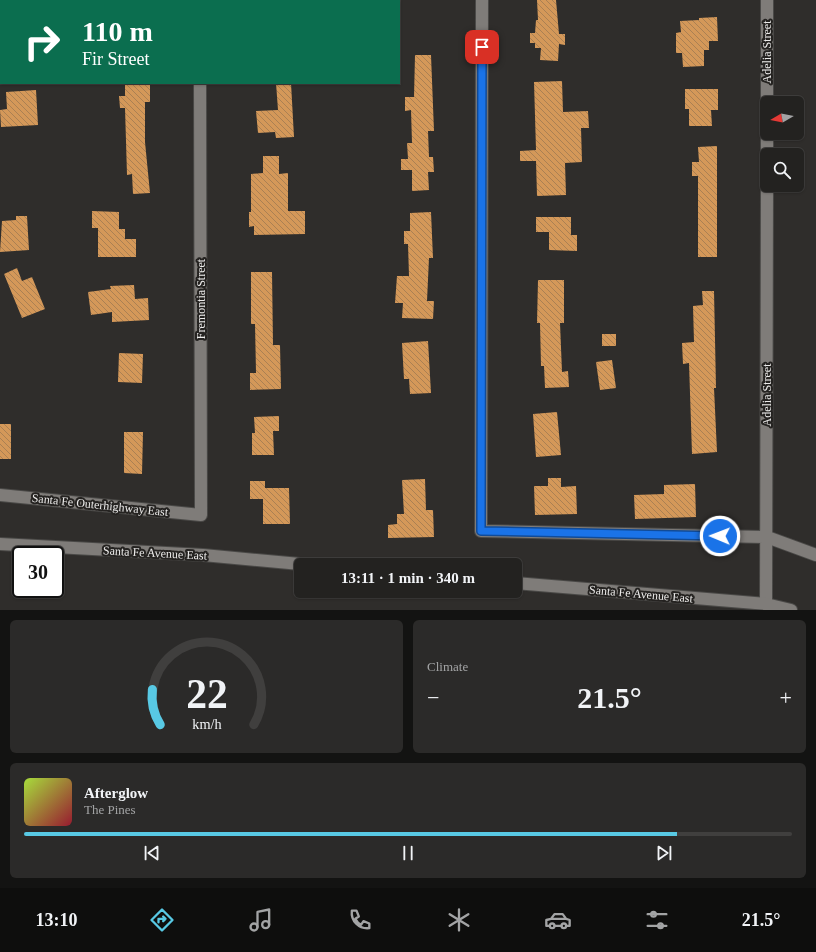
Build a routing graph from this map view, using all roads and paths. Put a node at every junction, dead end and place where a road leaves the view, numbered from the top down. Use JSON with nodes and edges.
{"nodes":[{"id":1,"x":482,"y":0,"type":"edge"},
{"id":2,"x":767,"y":0,"type":"edge"},
{"id":3,"x":200,"y":84,"type":"edge"},
{"id":4,"x":767,"y":96,"type":"edge"},
{"id":5,"x":767,"y":192,"type":"edge"},
{"id":6,"x":0,"y":495,"type":"edge"},
{"id":7,"x":201,"y":515,"type":"joint"},
{"id":8,"x":767,"y":537,"type":"junction"},
{"id":9,"x":0,"y":544,"type":"edge"},
{"id":10,"x":816,"y":555,"type":"edge"},
{"id":11,"x":294,"y":564,"type":"edge"},
{"id":12,"x":522,"y":584,"type":"edge"},
{"id":13,"x":766,"y":604,"type":"junction"},
{"id":14,"x":791,"y":610,"type":"edge"}],
"edges":[{"from":1,"to":8,"type":"street"},
{"from":2,"to":4,"type":"street","name":"Adelia Street"},
{"from":3,"to":7,"type":"street","name":"Fremontia Street"},
{"from":5,"to":8,"type":"street","name":"Adelia Street"},
{"from":6,"to":7,"type":"street","name":"Santa Fe Outerhighway East"},
{"from":8,"to":10,"type":"street"},
{"from":8,"to":13,"type":"street","name":"Adelia Street"},
{"from":9,"to":11,"type":"street","name":"Santa Fe Avenue East"},
{"from":12,"to":13,"type":"street","name":"Santa Fe Avenue East"},
{"from":13,"to":14,"type":"street","name":"Santa Fe Avenue East"}]}
